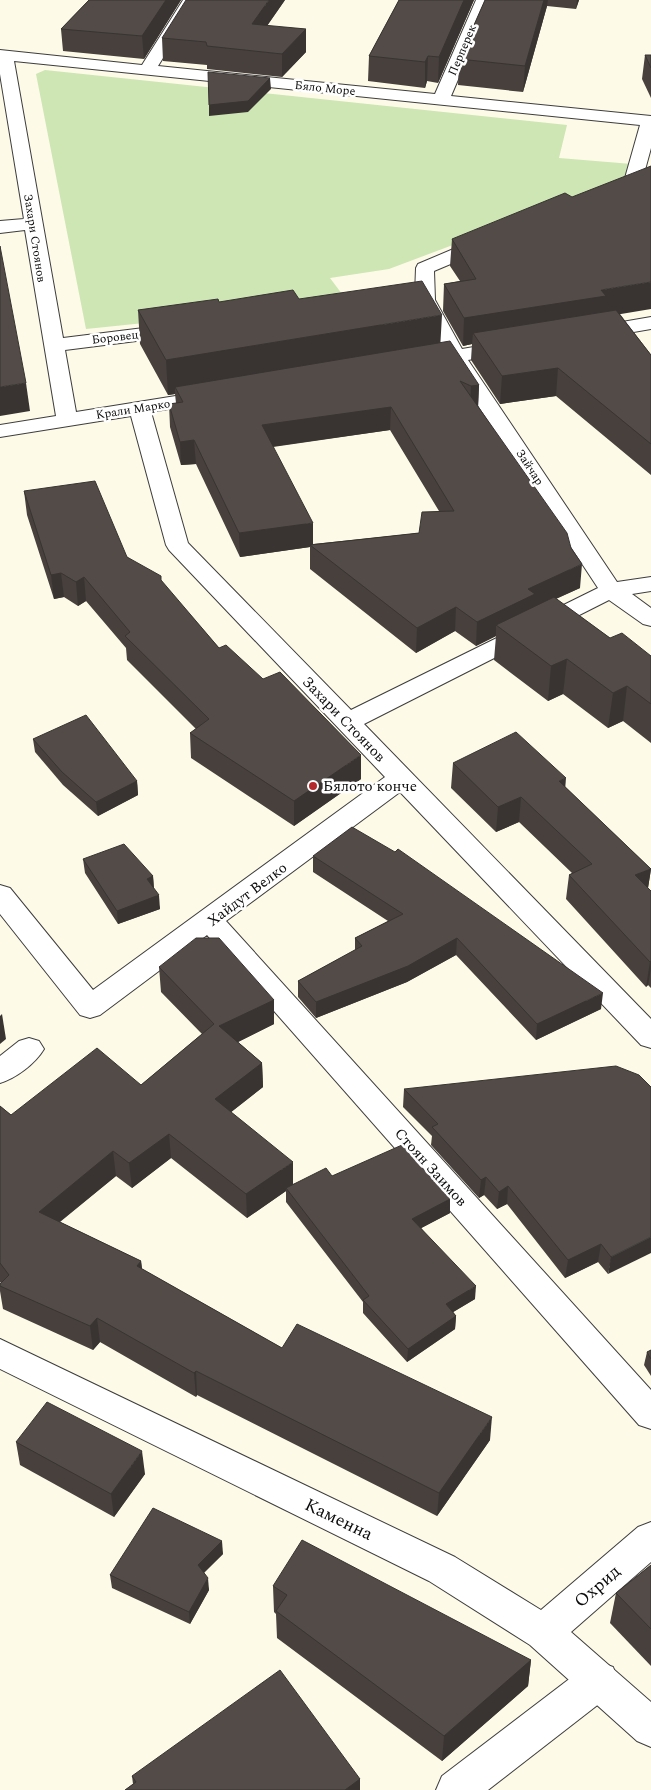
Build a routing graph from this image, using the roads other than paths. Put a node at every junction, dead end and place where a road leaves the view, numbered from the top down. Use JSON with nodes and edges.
{"nodes":[{"id":1,"x":191,"y":0,"type":"edge"},
{"id":2,"x":484,"y":0,"type":"edge"},
{"id":3,"x":2,"y":55,"type":"edge"},
{"id":4,"x":147,"y":70,"type":"junction"},
{"id":5,"x":441,"y":100,"type":"junction"},
{"id":6,"x":651,"y":121,"type":"edge"},
{"id":7,"x":588,"y":200,"type":"edge"},
{"id":8,"x":33,"y":224,"type":"junction"},
{"id":9,"x":0,"y":227,"type":"edge"},
{"id":10,"x":498,"y":238,"type":"edge"},
{"id":11,"x":425,"y":300,"type":"junction"},
{"id":12,"x":388,"y":304,"type":"edge"},
{"id":13,"x":651,"y":323,"type":"edge"},
{"id":14,"x":198,"y":327,"type":"edge"},
{"id":15,"x":573,"y":336,"type":"edge"},
{"id":16,"x":524,"y":344,"type":"edge"},
{"id":17,"x":53,"y":345,"type":"junction"},
{"id":18,"x":456,"y":356,"type":"junction"},
{"id":19,"x":408,"y":364,"type":"edge"},
{"id":20,"x":235,"y":392,"type":"edge"},
{"id":21,"x":139,"y":408,"type":"junction"},
{"id":22,"x":67,"y":420,"type":"junction"},
{"id":23,"x":0,"y":431,"type":"edge"},
{"id":24,"x":651,"y":584,"type":"edge"},
{"id":25,"x":611,"y":590,"type":"junction"},
{"id":26,"x":651,"y":619,"type":"edge"},
{"id":27,"x":347,"y":722,"type":"junction"},
{"id":28,"x":401,"y":778,"type":"junction"},
{"id":29,"x":0,"y":895,"type":"edge"},
{"id":30,"x":210,"y":921,"type":"junction"},
{"id":31,"x":651,"y":1037,"type":"edge"},
{"id":32,"x":29,"y":1049,"type":"dead end"},
{"id":33,"x":0,"y":1072,"type":"edge"},
{"id":34,"x":0,"y":1353,"type":"edge"},
{"id":35,"x":651,"y":1414,"type":"edge"},
{"id":36,"x":651,"y":1539,"type":"edge"},
{"id":37,"x":543,"y":1632,"type":"junction"},
{"id":38,"x":599,"y":1680,"type":"junction"},
{"id":39,"x":651,"y":1728,"type":"edge"},
{"id":40,"x":456,"y":1790,"type":"edge"}],
"edges":[{"from":1,"to":4,"type":"street"},
{"from":2,"to":5,"type":"street","name":"Перперек"},
{"from":3,"to":4,"type":"street","name":"Бяло Море"},
{"from":3,"to":8,"type":"street","name":"Захари Стоянов"},
{"from":4,"to":5,"type":"street","name":"Бяло Море"},
{"from":5,"to":6,"type":"street","name":"Бяло Море"},
{"from":6,"to":7,"type":"street"},
{"from":8,"to":9,"type":"street"},
{"from":8,"to":17,"type":"street","name":"Захари Стоянов"},
{"from":10,"to":11,"type":"street"},
{"from":11,"to":12,"type":"street"},
{"from":11,"to":18,"type":"street","name":"Зайчар"},
{"from":13,"to":15,"type":"street"},
{"from":14,"to":17,"type":"street","name":"Боровец"},
{"from":16,"to":18,"type":"street"},
{"from":17,"to":22,"type":"street","name":"Захари Стоянов"},
{"from":18,"to":19,"type":"street"},
{"from":18,"to":25,"type":"street","name":"Зайчар"},
{"from":20,"to":21,"type":"street","name":"Крали Марко"},
{"from":21,"to":22,"type":"street","name":"Крали Марко"},
{"from":21,"to":27,"type":"street","name":"Захари Стоянов"},
{"from":22,"to":23,"type":"street","name":"Крали Марко"},
{"from":24,"to":25,"type":"street"},
{"from":25,"to":26,"type":"street","name":"Зайчар"},
{"from":25,"to":27,"type":"street"},
{"from":27,"to":28,"type":"street","name":"Захари Стоянов"},
{"from":28,"to":30,"type":"street","name":"Хайдут Велко"},
{"from":28,"to":31,"type":"street","name":"Захари Стоянов"},
{"from":29,"to":30,"type":"street","name":"Хайдут Велко"},
{"from":30,"to":35,"type":"street","name":"Стоян Заимов"},
{"from":32,"to":33,"type":"street"},
{"from":34,"to":37,"type":"street","name":"Каменна"},
{"from":36,"to":37,"type":"street","name":"Охрид"},
{"from":37,"to":38,"type":"street","name":"Каменна"},
{"from":38,"to":39,"type":"street","name":"Каменна"},
{"from":38,"to":40,"type":"street"}]}
